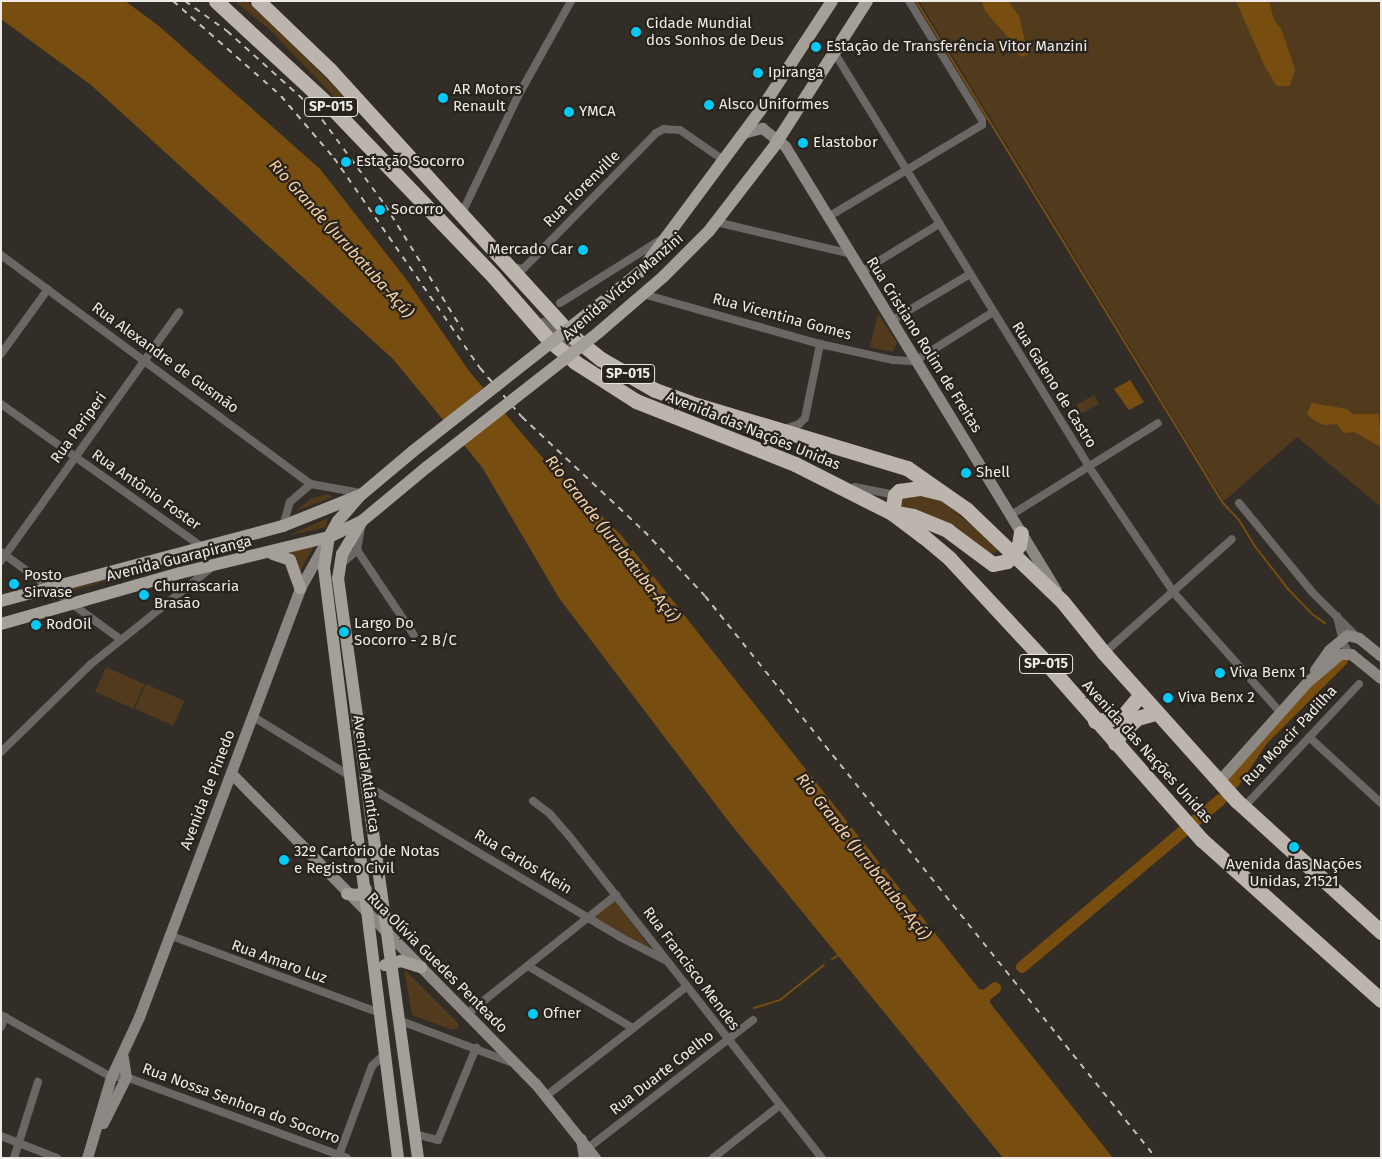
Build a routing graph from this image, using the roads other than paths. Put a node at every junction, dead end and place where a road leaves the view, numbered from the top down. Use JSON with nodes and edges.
{"nodes":[{"id":1,"x":216,"y":1,"type":"edge"},
{"id":2,"x":225,"y":1,"type":"edge"},
{"id":3,"x":258,"y":1,"type":"edge"},
{"id":4,"x":571,"y":1,"type":"edge"},
{"id":5,"x":832,"y":1,"type":"edge"},
{"id":6,"x":867,"y":1,"type":"edge"},
{"id":7,"x":909,"y":1,"type":"edge"},
{"id":8,"x":834,"y":52,"type":"junction"},
{"id":9,"x":743,"y":133,"type":"junction"},
{"id":10,"x":778,"y":139,"type":"junction"},
{"id":11,"x":722,"y":159,"type":"junction"},
{"id":12,"x":906,"y":170,"type":"junction"},
{"id":13,"x":461,"y":216,"type":"junction"},
{"id":14,"x":828,"y":216,"type":"junction"},
{"id":15,"x":716,"y":222,"type":"junction"},
{"id":16,"x":938,"y":224,"type":"junction"},
{"id":17,"x":668,"y":235,"type":"junction"},
{"id":18,"x":851,"y":254,"type":"junction"},
{"id":19,"x":1,"y":255,"type":"edge"},
{"id":20,"x":624,"y":260,"type":"junction"},
{"id":21,"x":506,"y":266,"type":"junction"},
{"id":22,"x":641,"y":272,"type":"junction"},
{"id":23,"x":861,"y":272,"type":"junction"},
{"id":24,"x":970,"y":274,"type":"junction"},
{"id":25,"x":48,"y":289,"type":"junction"},
{"id":26,"x":643,"y":294,"type":"junction"},
{"id":27,"x":560,"y":303,"type":"dead end"},
{"id":28,"x":179,"y":312,"type":"dead end"},
{"id":29,"x":993,"y":312,"type":"junction"},
{"id":30,"x":892,"y":321,"type":"junction"},
{"id":31,"x":820,"y":344,"type":"junction"},
{"id":32,"x":1,"y":354,"type":"edge"},
{"id":33,"x":145,"y":360,"type":"junction"},
{"id":34,"x":915,"y":361,"type":"junction"},
{"id":35,"x":1,"y":404,"type":"edge"},
{"id":36,"x":1158,"y":423,"type":"dead end"},
{"id":37,"x":783,"y":430,"type":"junction"},
{"id":38,"x":74,"y":456,"type":"junction"},
{"id":39,"x":1087,"y":464,"type":"junction"},
{"id":40,"x":311,"y":484,"type":"junction"},
{"id":41,"x":361,"y":494,"type":"junction"},
{"id":42,"x":895,"y":495,"type":"junction"},
{"id":43,"x":950,"y":496,"type":"junction"},
{"id":44,"x":1239,"y":503,"type":"dead end"},
{"id":45,"x":892,"y":513,"type":"junction"},
{"id":46,"x":1011,"y":514,"type":"junction"},
{"id":47,"x":362,"y":521,"type":"junction"},
{"id":48,"x":283,"y":526,"type":"junction"},
{"id":49,"x":1021,"y":534,"type":"junction"},
{"id":50,"x":329,"y":537,"type":"junction"},
{"id":51,"x":1232,"y":539,"type":"dead end"},
{"id":52,"x":201,"y":546,"type":"junction"},
{"id":53,"x":356,"y":550,"type":"junction"},
{"id":54,"x":1014,"y":553,"type":"junction"},
{"id":55,"x":268,"y":554,"type":"junction"},
{"id":56,"x":3,"y":556,"type":"edge"},
{"id":57,"x":216,"y":564,"type":"junction"},
{"id":58,"x":339,"y":567,"type":"junction"},
{"id":59,"x":51,"y":587,"type":"junction"},
{"id":60,"x":300,"y":588,"type":"junction"},
{"id":61,"x":1174,"y":593,"type":"junction"},
{"id":62,"x":1062,"y":600,"type":"junction"},
{"id":63,"x":1,"y":601,"type":"edge"},
{"id":64,"x":72,"y":604,"type":"junction"},
{"id":65,"x":1337,"y":616,"type":"junction"},
{"id":66,"x":1,"y":624,"type":"edge"},
{"id":67,"x":414,"y":635,"type":"dead end"},
{"id":68,"x":1357,"y":637,"type":"junction"},
{"id":69,"x":1341,"y":638,"type":"junction"},
{"id":70,"x":120,"y":639,"type":"junction"},
{"id":71,"x":1104,"y":653,"type":"junction"},
{"id":72,"x":1350,"y":653,"type":"junction"},
{"id":73,"x":1381,"y":656,"type":"edge"},
{"id":74,"x":1381,"y":678,"type":"edge"},
{"id":75,"x":1307,"y":682,"type":"junction"},
{"id":76,"x":1359,"y":684,"type":"dead end"},
{"id":77,"x":1140,"y":695,"type":"junction"},
{"id":78,"x":1280,"y":712,"type":"junction"},
{"id":79,"x":1156,"y":713,"type":"junction"},
{"id":80,"x":252,"y":716,"type":"junction"},
{"id":81,"x":1095,"y":721,"type":"junction"},
{"id":82,"x":1310,"y":737,"type":"junction"},
{"id":83,"x":1115,"y":744,"type":"junction"},
{"id":84,"x":1,"y":752,"type":"edge"},
{"id":85,"x":231,"y":773,"type":"junction"},
{"id":86,"x":351,"y":777,"type":"junction"},
{"id":87,"x":1220,"y":784,"type":"junction"},
{"id":88,"x":366,"y":786,"type":"junction"},
{"id":89,"x":533,"y":802,"type":"dead end"},
{"id":90,"x":1381,"y":803,"type":"edge"},
{"id":91,"x":1240,"y":805,"type":"junction"},
{"id":92,"x":366,"y":889,"type":"junction"},
{"id":93,"x":347,"y":894,"type":"junction"},
{"id":94,"x":616,"y":895,"type":"junction"},
{"id":95,"x":368,"y":914,"type":"junction"},
{"id":96,"x":588,"y":917,"type":"junction"},
{"id":97,"x":1380,"y":930,"type":"edge"},
{"id":98,"x":169,"y":935,"type":"junction"},
{"id":99,"x":389,"y":935,"type":"junction"},
{"id":100,"x":665,"y":960,"type":"junction"},
{"id":101,"x":393,"y":961,"type":"junction"},
{"id":102,"x":528,"y":966,"type":"junction"},
{"id":103,"x":421,"y":967,"type":"junction"},
{"id":104,"x":376,"y":974,"type":"junction"},
{"id":105,"x":686,"y":987,"type":"junction"},
{"id":106,"x":1380,"y":999,"type":"edge"},
{"id":107,"x":380,"y":1013,"type":"junction"},
{"id":108,"x":467,"y":1014,"type":"junction"},
{"id":109,"x":3,"y":1016,"type":"edge"},
{"id":110,"x":753,"y":1020,"type":"dead end"},
{"id":111,"x":402,"y":1021,"type":"junction"},
{"id":112,"x":1,"y":1027,"type":"edge"},
{"id":113,"x":633,"y":1028,"type":"junction"},
{"id":114,"x":727,"y":1039,"type":"junction"},
{"id":115,"x":476,"y":1048,"type":"junction"},
{"id":116,"x":385,"y":1054,"type":"junction"},
{"id":117,"x":123,"y":1057,"type":"junction"},
{"id":118,"x":518,"y":1066,"type":"junction"},
{"id":119,"x":126,"y":1076,"type":"junction"},
{"id":120,"x":111,"y":1077,"type":"junction"},
{"id":121,"x":38,"y":1082,"type":"dead end"},
{"id":122,"x":546,"y":1096,"type":"junction"},
{"id":123,"x":780,"y":1106,"type":"junction"},
{"id":124,"x":97,"y":1130,"type":"junction"},
{"id":125,"x":416,"y":1134,"type":"junction"},
{"id":126,"x":1,"y":1136,"type":"edge"},
{"id":127,"x":19,"y":1143,"type":"junction"},
{"id":128,"x":589,"y":1154,"type":"edge"},
{"id":129,"x":338,"y":1156,"type":"edge"},
{"id":130,"x":819,"y":1157,"type":"edge"},
{"id":131,"x":14,"y":1158,"type":"edge"},
{"id":132,"x":58,"y":1158,"type":"edge"},
{"id":133,"x":87,"y":1158,"type":"edge"},
{"id":134,"x":347,"y":1158,"type":"edge"},
{"id":135,"x":398,"y":1158,"type":"edge"},
{"id":136,"x":418,"y":1158,"type":"edge"},
{"id":137,"x":713,"y":1158,"type":"edge"}],
"edges":[{"from":1,"to":45,"type":"highway","name":"Avenida das Nações Unidas","number":"SP-015"},
{"from":2,"to":42,"type":"street"},
{"from":3,"to":13,"type":"highway","name":"Avenida das Nações Unidas","number":"SP-015"},
{"from":4,"to":13,"type":"street"},
{"from":5,"to":9,"type":"main road","name":"Avenida Víctor Manzini"},
{"from":6,"to":8,"type":"main road","name":"Avenida Víctor Manzini"},
{"from":7,"to":12,"type":"street"},
{"from":8,"to":10,"type":"main road","name":"Avenida Víctor Manzini"},
{"from":8,"to":12,"type":"street","name":"Rua Galeno de Castro"},
{"from":9,"to":10,"type":"street"},
{"from":9,"to":11,"type":"main road","name":"Avenida Víctor Manzini"},
{"from":10,"to":14,"type":"street","name":"Rua Cristiano Rolim de Freitas"},
{"from":10,"to":15,"type":"main road","name":"Avenida Víctor Manzini"},
{"from":11,"to":17,"type":"main road","name":"Avenida Víctor Manzini"},
{"from":11,"to":21,"type":"street","name":"Rua Florenville"},
{"from":12,"to":14,"type":"street"},
{"from":12,"to":16,"type":"street","name":"Rua Galeno de Castro"},
{"from":13,"to":21,"type":"highway","name":"Avenida das Nações Unidas","number":"SP-015"},
{"from":14,"to":18,"type":"street","name":"Rua Cristiano Rolim de Freitas"},
{"from":15,"to":18,"type":"street"},
{"from":15,"to":26,"type":"main road","name":"Avenida Víctor Manzini"},
{"from":16,"to":23,"type":"street"},
{"from":16,"to":24,"type":"street","name":"Rua Galeno de Castro"},
{"from":17,"to":20,"type":"street","name":"Avenida Víctor Manzini"},
{"from":17,"to":22,"type":"main road","name":"Avenida Víctor Manzini"},
{"from":18,"to":23,"type":"street","name":"Rua Cristiano Rolim de Freitas"},
{"from":19,"to":25,"type":"street","name":"Rua Alexandre de Gusmão"},
{"from":20,"to":22,"type":"street","name":"Avenida Víctor Manzini"},
{"from":20,"to":27,"type":"street","name":"Avenida Víctor Manzini"},
{"from":21,"to":37,"type":"highway","name":"Avenida das Nações Unidas","number":"SP-015"},
{"from":22,"to":41,"type":"main road","name":"Avenida Víctor Manzini","bridge":true},
{"from":23,"to":30,"type":"street","name":"Rua Cristiano Rolim de Freitas"},
{"from":24,"to":29,"type":"street","name":"Rua Galeno de Castro"},
{"from":24,"to":30,"type":"street"},
{"from":25,"to":32,"type":"street"},
{"from":25,"to":33,"type":"street","name":"Rua Alexandre de Gusmão"},
{"from":26,"to":31,"type":"street","name":"Rua Vicentina Gomes"},
{"from":26,"to":47,"type":"main road","name":"Avenida Víctor Manzini","bridge":true},
{"from":28,"to":33,"type":"street","name":"Rua Periperi"},
{"from":29,"to":34,"type":"street"},
{"from":29,"to":39,"type":"street","name":"Rua Galeno de Castro"},
{"from":30,"to":34,"type":"street","name":"Rua Cristiano Rolim de Freitas"},
{"from":31,"to":34,"type":"street","name":"Rua Vicentina Gomes"},
{"from":31,"to":37,"type":"street"},
{"from":33,"to":38,"type":"street","name":"Rua Periperi"},
{"from":33,"to":40,"type":"street","name":"Rua Alexandre de Gusmão"},
{"from":34,"to":46,"type":"street","name":"Rua Cristiano Rolim de Freitas"},
{"from":35,"to":38,"type":"street","name":"Rua Antônio Foster"},
{"from":36,"to":39,"type":"street"},
{"from":37,"to":43,"type":"highway","name":"Avenida das Nações Unidas","number":"SP-015"},
{"from":38,"to":52,"type":"street","name":"Rua Antônio Foster"},
{"from":38,"to":56,"type":"street","name":"Rua Periperi"},
{"from":39,"to":46,"type":"street"},
{"from":39,"to":61,"type":"street","name":"Rua Galeno de Castro"},
{"from":40,"to":41,"type":"street"},
{"from":40,"to":48,"type":"street"},
{"from":41,"to":48,"type":"main road","name":"Avenida Guarapiranga"},
{"from":41,"to":50,"type":"main road","name":"Avenida Atlântica"},
{"from":42,"to":43,"type":"highway"},
{"from":42,"to":45,"type":"highway"},
{"from":43,"to":54,"type":"highway","name":"Avenida das Nações Unidas","number":"SP-015"},
{"from":44,"to":65,"type":"street"},
{"from":45,"to":54,"type":"highway"},
{"from":45,"to":81,"type":"highway","name":"Avenida das Nações Unidas","number":"SP-015"},
{"from":46,"to":49,"type":"street","name":"Rua Cristiano Rolim de Freitas"},
{"from":47,"to":50,"type":"main road","name":"Avenida Guarapiranga"},
{"from":47,"to":53,"type":"street"},
{"from":47,"to":58,"type":"main road"},
{"from":48,"to":52,"type":"main road","name":"Avenida Guarapiranga"},
{"from":49,"to":54,"type":"highway"},
{"from":49,"to":62,"type":"street","name":"Rua Cristiano Rolim de Freitas"},
{"from":50,"to":55,"type":"main road","name":"Avenida Guarapiranga"},
{"from":50,"to":60,"type":"street","name":"Avenida de Pinedo"},
{"from":50,"to":86,"type":"main road","name":"Avenida Atlântica"},
{"from":51,"to":61,"type":"street"},
{"from":52,"to":59,"type":"main road","name":"Avenida Guarapiranga"},
{"from":53,"to":58,"type":"street"},
{"from":53,"to":67,"type":"street"},
{"from":54,"to":62,"type":"highway","name":"Avenida das Nações Unidas","number":"SP-015"},
{"from":55,"to":57,"type":"main road","name":"Avenida Guarapiranga"},
{"from":55,"to":60,"type":"main road"},
{"from":56,"to":59,"type":"street"},
{"from":57,"to":64,"type":"main road","name":"Avenida Guarapiranga"},
{"from":57,"to":70,"type":"street"},
{"from":58,"to":88,"type":"main road","name":"Avenida Atlântica"},
{"from":59,"to":63,"type":"main road","name":"Avenida Guarapiranga"},
{"from":59,"to":64,"type":"street"},
{"from":60,"to":80,"type":"street","name":"Avenida de Pinedo"},
{"from":61,"to":71,"type":"street"},
{"from":61,"to":78,"type":"street","name":"Rua Galeno de Castro"},
{"from":62,"to":71,"type":"highway","number":"SP-015"},
{"from":64,"to":66,"type":"main road","name":"Avenida Guarapiranga"},
{"from":64,"to":70,"type":"street"},
{"from":65,"to":68,"type":"street"},
{"from":65,"to":69,"type":"street"},
{"from":68,"to":69,"type":"street"},
{"from":68,"to":72,"type":"street"},
{"from":68,"to":73,"type":"street"},
{"from":69,"to":72,"type":"street"},
{"from":69,"to":75,"type":"street"},
{"from":70,"to":84,"type":"street"},
{"from":71,"to":77,"type":"highway","number":"SP-015"},
{"from":72,"to":74,"type":"street"},
{"from":72,"to":75,"type":"street"},
{"from":75,"to":78,"type":"street","name":"Rua Moacir Padilha"},
{"from":76,"to":82,"type":"street","name":"Rua Moacir Padilha"},
{"from":77,"to":79,"type":"highway","number":"SP-015"},
{"from":77,"to":81,"type":"highway"},
{"from":78,"to":87,"type":"street","name":"Rua Moacir Padilha"},
{"from":79,"to":83,"type":"highway"},
{"from":79,"to":87,"type":"highway","number":"SP-015"},
{"from":80,"to":85,"type":"street","name":"Avenida de Pinedo"},
{"from":80,"to":86,"type":"street"},
{"from":81,"to":83,"type":"highway","name":"Avenida das Nações Unidas","number":"SP-015"},
{"from":82,"to":90,"type":"street"},
{"from":82,"to":91,"type":"street","name":"Rua Moacir Padilha"},
{"from":83,"to":106,"type":"highway","name":"Avenida das Nações Unidas","number":"SP-015"},
{"from":85,"to":93,"type":"street","name":"Rua Olívia Guedes Penteado"},
{"from":85,"to":98,"type":"street","name":"Avenida de Pinedo"},
{"from":86,"to":92,"type":"main road","name":"Avenida Atlântica"},
{"from":87,"to":91,"type":"highway","number":"SP-015"},
{"from":88,"to":96,"type":"street","name":"Rua Carlos Klein"},
{"from":88,"to":99,"type":"main road","name":"Avenida Atlântica"},
{"from":89,"to":94,"type":"street","name":"Rua Francisco Mendes"},
{"from":91,"to":97,"type":"highway","number":"SP-015"},
{"from":92,"to":93,"type":"main road"},
{"from":92,"to":95,"type":"main road","name":"Avenida Atlântica"},
{"from":93,"to":95,"type":"street","name":"Rua Olívia Guedes Penteado"},
{"from":94,"to":96,"type":"street"},
{"from":94,"to":100,"type":"street","name":"Rua Francisco Mendes"},
{"from":95,"to":99,"type":"street","name":"Rua Olívia Guedes Penteado"},
{"from":95,"to":104,"type":"main road","name":"Avenida Atlântica"},
{"from":96,"to":100,"type":"street","name":"Rua Carlos Klein"},
{"from":96,"to":102,"type":"street"},
{"from":98,"to":107,"type":"street","name":"Rua Amaro Luz"},
{"from":98,"to":117,"type":"street","name":"Avenida de Pinedo"},
{"from":99,"to":101,"type":"main road","name":"Avenida Atlântica"},
{"from":99,"to":103,"type":"street","name":"Rua Olívia Guedes Penteado"},
{"from":100,"to":105,"type":"street","name":"Rua Francisco Mendes"},
{"from":101,"to":103,"type":"main road"},
{"from":101,"to":104,"type":"main road"},
{"from":101,"to":111,"type":"main road","name":"Avenida Atlântica"},
{"from":102,"to":108,"type":"street"},
{"from":102,"to":113,"type":"street"},
{"from":103,"to":108,"type":"street","name":"Rua Olívia Guedes Penteado"},
{"from":104,"to":107,"type":"main road","name":"Avenida Atlântica"},
{"from":105,"to":113,"type":"street"},
{"from":105,"to":114,"type":"street","name":"Rua Francisco Mendes"},
{"from":107,"to":116,"type":"main road","name":"Avenida Atlântica"},
{"from":108,"to":118,"type":"street","name":"Rua Olívia Guedes Penteado"},
{"from":109,"to":112,"type":"street"},
{"from":109,"to":120,"type":"street"},
{"from":110,"to":114,"type":"street","name":"Rua Duarte Coelho"},
{"from":111,"to":115,"type":"street"},
{"from":111,"to":125,"type":"main road","name":"Avenida Atlântica"},
{"from":113,"to":122,"type":"street"},
{"from":114,"to":123,"type":"street","name":"Rua Francisco Mendes"},
{"from":114,"to":128,"type":"street","name":"Rua Duarte Coelho"},
{"from":115,"to":118,"type":"street"},
{"from":115,"to":125,"type":"street"},
{"from":116,"to":129,"type":"street"},
{"from":116,"to":135,"type":"main road","name":"Avenida Atlântica"},
{"from":117,"to":119,"type":"street","name":"Avenida de Pinedo"},
{"from":117,"to":120,"type":"street","name":"Avenida de Pinedo"},
{"from":118,"to":122,"type":"street","name":"Rua Olívia Guedes Penteado"},
{"from":119,"to":120,"type":"street"},
{"from":119,"to":124,"type":"street","name":"Avenida de Pinedo"},
{"from":119,"to":129,"type":"street","name":"Rua Nossa Senhora do Socorro"},
{"from":120,"to":124,"type":"street","name":"Avenida de Pinedo"},
{"from":121,"to":127,"type":"street"},
{"from":122,"to":128,"type":"street","name":"Rua Olívia Guedes Penteado"},
{"from":123,"to":130,"type":"street","name":"Rua Francisco Mendes"},
{"from":123,"to":137,"type":"street"},
{"from":124,"to":133,"type":"street","name":"Avenida de Pinedo"},
{"from":125,"to":136,"type":"main road","name":"Avenida Atlântica"},
{"from":126,"to":127,"type":"street"},
{"from":127,"to":131,"type":"street"},
{"from":127,"to":132,"type":"street"},
{"from":129,"to":134,"type":"street","name":"Rua Nossa Senhora do Socorro"}]}
